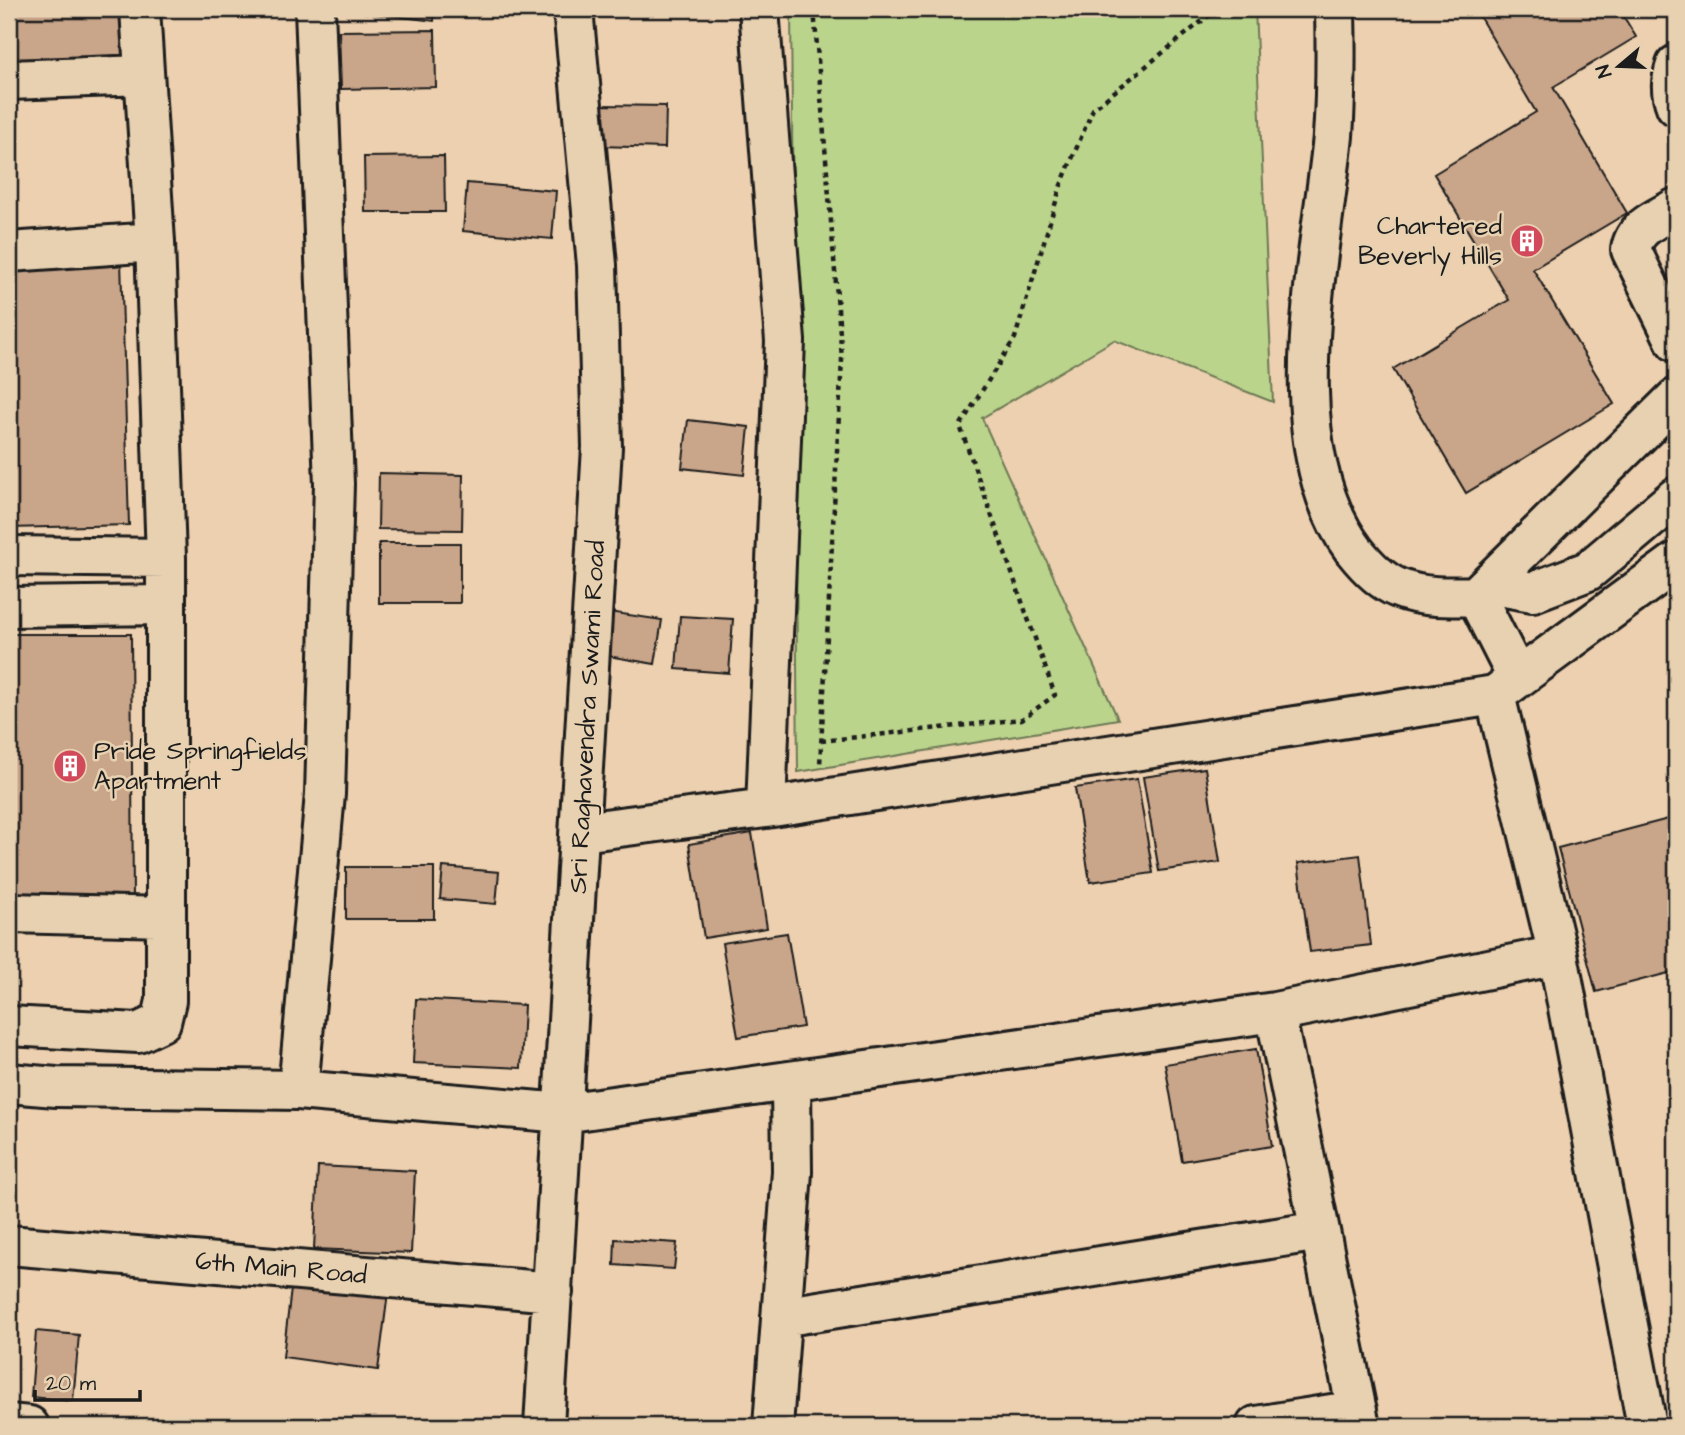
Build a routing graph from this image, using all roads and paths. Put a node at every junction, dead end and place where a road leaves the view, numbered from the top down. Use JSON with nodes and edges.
{"nodes":[{"id":1,"x":140,"y":9,"type":"edge"},
{"id":2,"x":315,"y":9,"type":"edge"},
{"id":3,"x":573,"y":9,"type":"edge"},
{"id":4,"x":759,"y":9,"type":"edge"},
{"id":5,"x":814,"y":9,"type":"edge"},
{"id":6,"x":1217,"y":9,"type":"edge"},
{"id":7,"x":1335,"y":9,"type":"edge"},
{"id":8,"x":1676,"y":65,"type":"edge"},
{"id":9,"x":144,"y":75,"type":"junction"},
{"id":10,"x":9,"y":80,"type":"edge"},
{"id":11,"x":1676,"y":106,"type":"edge"},
{"id":12,"x":1676,"y":208,"type":"edge"},
{"id":13,"x":155,"y":242,"type":"junction"},
{"id":14,"x":9,"y":252,"type":"edge"},
{"id":15,"x":1676,"y":342,"type":"edge"},
{"id":16,"x":1676,"y":398,"type":"edge"},
{"id":17,"x":1676,"y":497,"type":"edge"},
{"id":18,"x":9,"y":556,"type":"edge"},
{"id":19,"x":166,"y":558,"type":"junction"},
{"id":20,"x":1676,"y":562,"type":"edge"},
{"id":21,"x":1482,"y":590,"type":"junction"},
{"id":22,"x":166,"y":605,"type":"junction"},
{"id":23,"x":9,"y":607,"type":"edge"},
{"id":24,"x":1506,"y":686,"type":"junction"},
{"id":25,"x":766,"y":808,"type":"junction"},
{"id":26,"x":581,"y":832,"type":"junction"},
{"id":27,"x":9,"y":913,"type":"edge"},
{"id":28,"x":166,"y":917,"type":"junction"},
{"id":29,"x":1558,"y":955,"type":"junction"},
{"id":30,"x":1275,"y":1012,"type":"junction"},
{"id":31,"x":9,"y":1026,"type":"edge"},
{"id":32,"x":55,"y":1028,"type":"junction"},
{"id":33,"x":94,"y":1029,"type":"junction"},
{"id":34,"x":9,"y":1083,"type":"edge"},
{"id":35,"x":791,"y":1083,"type":"junction"},
{"id":36,"x":75,"y":1087,"type":"junction"},
{"id":37,"x":298,"y":1090,"type":"junction"},
{"id":38,"x":563,"y":1113,"type":"junction"},
{"id":39,"x":1320,"y":1231,"type":"junction"},
{"id":40,"x":9,"y":1245,"type":"edge"},
{"id":41,"x":553,"y":1292,"type":"junction"},
{"id":42,"x":781,"y":1317,"type":"junction"},
{"id":43,"x":1358,"y":1418,"type":"edge"},
{"id":44,"x":9,"y":1424,"type":"edge"},
{"id":45,"x":29,"y":1426,"type":"edge"},
{"id":46,"x":544,"y":1426,"type":"edge"},
{"id":47,"x":773,"y":1426,"type":"edge"},
{"id":48,"x":1256,"y":1426,"type":"edge"},
{"id":49,"x":1647,"y":1426,"type":"edge"}],
"edges":[{"from":1,"to":9,"type":"street"},
{"from":2,"to":37,"type":"street"},
{"from":3,"to":26,"type":"street","name":"Sri Raghavendra Swami Road"},
{"from":4,"to":25,"type":"street"},
{"from":5,"to":6,"type":"path"},
{"from":7,"to":21,"type":"street"},
{"from":8,"to":11,"type":"street"},
{"from":9,"to":10,"type":"street"},
{"from":9,"to":13,"type":"street"},
{"from":12,"to":15,"type":"street"},
{"from":13,"to":14,"type":"street"},
{"from":13,"to":19,"type":"street"},
{"from":16,"to":21,"type":"street"},
{"from":17,"to":21,"type":"street"},
{"from":18,"to":19,"type":"street"},
{"from":19,"to":22,"type":"street"},
{"from":20,"to":24,"type":"street"},
{"from":21,"to":24,"type":"street"},
{"from":22,"to":23,"type":"street"},
{"from":22,"to":28,"type":"street"},
{"from":24,"to":25,"type":"street"},
{"from":24,"to":29,"type":"street"},
{"from":25,"to":26,"type":"street"},
{"from":26,"to":38,"type":"street","name":"Sri Raghavendra Swami Road"},
{"from":27,"to":28,"type":"street"},
{"from":28,"to":33,"type":"street"},
{"from":29,"to":30,"type":"street"},
{"from":29,"to":49,"type":"street"},
{"from":30,"to":35,"type":"street"},
{"from":30,"to":39,"type":"street"},
{"from":31,"to":32,"type":"street"},
{"from":32,"to":33,"type":"street"},
{"from":32,"to":36,"type":"street"},
{"from":33,"to":36,"type":"street"},
{"from":34,"to":36,"type":"street"},
{"from":35,"to":38,"type":"street"},
{"from":35,"to":42,"type":"street"},
{"from":36,"to":37,"type":"street"},
{"from":37,"to":38,"type":"street"},
{"from":38,"to":41,"type":"street","name":"Sri Raghavendra Swami Road"},
{"from":39,"to":42,"type":"street"},
{"from":39,"to":43,"type":"street"},
{"from":40,"to":41,"type":"street","name":"6th Main Road"},
{"from":41,"to":46,"type":"street","name":"Sri Raghavendra Swami Road"},
{"from":42,"to":47,"type":"street"},
{"from":43,"to":48,"type":"street"},
{"from":44,"to":45,"type":"street"}]}
